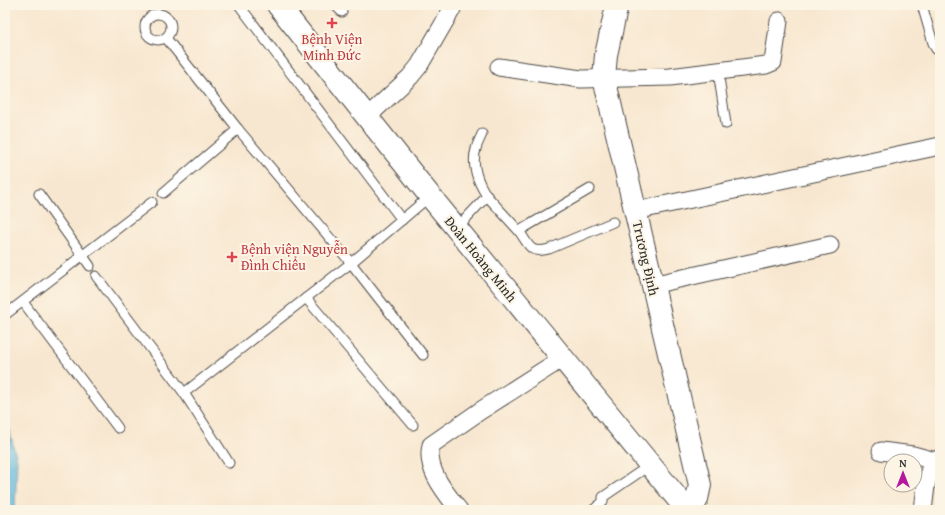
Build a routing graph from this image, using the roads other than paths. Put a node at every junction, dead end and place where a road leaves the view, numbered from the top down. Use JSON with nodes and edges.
{"nodes":[{"id":1,"x":239,"y":5,"type":"edge"},
{"id":2,"x":278,"y":5,"type":"edge"},
{"id":3,"x":335,"y":5,"type":"edge"},
{"id":4,"x":617,"y":5,"type":"edge"},
{"id":5,"x":922,"y":5,"type":"edge"},
{"id":6,"x":452,"y":9,"type":"dead end"},
{"id":7,"x":342,"y":12,"type":"dead end"},
{"id":8,"x":779,"y":21,"type":"dead end"},
{"id":9,"x":166,"y":38,"type":"dead end"},
{"id":10,"x":940,"y":51,"type":"edge"},
{"id":11,"x":500,"y":67,"type":"dead end"},
{"id":12,"x":718,"y":71,"type":"junction"},
{"id":13,"x":604,"y":78,"type":"junction"},
{"id":14,"x":367,"y":117,"type":"junction"},
{"id":15,"x":726,"y":124,"type":"dead end"},
{"id":16,"x":238,"y":129,"type":"junction"},
{"id":17,"x":482,"y":134,"type":"dead end"},
{"id":18,"x":940,"y":146,"type":"edge"},
{"id":19,"x":590,"y":189,"type":"dead end"},
{"id":20,"x":163,"y":193,"type":"dead end"},
{"id":21,"x":39,"y":194,"type":"dead end"},
{"id":22,"x":430,"y":196,"type":"junction"},
{"id":23,"x":487,"y":196,"type":"junction"},
{"id":24,"x":152,"y":202,"type":"dead end"},
{"id":25,"x":635,"y":210,"type":"junction"},
{"id":26,"x":402,"y":220,"type":"junction"},
{"id":27,"x":613,"y":222,"type":"dead end"},
{"id":28,"x":457,"y":228,"type":"junction"},
{"id":29,"x":519,"y":231,"type":"junction"},
{"id":30,"x":830,"y":245,"type":"dead end"},
{"id":31,"x":83,"y":256,"type":"junction"},
{"id":32,"x":351,"y":263,"type":"junction"},
{"id":33,"x":90,"y":266,"type":"dead end"},
{"id":34,"x":96,"y":276,"type":"dead end"},
{"id":35,"x":652,"y":285,"type":"junction"},
{"id":36,"x":306,"y":298,"type":"junction"},
{"id":37,"x":23,"y":302,"type":"junction"},
{"id":38,"x":5,"y":315,"type":"edge"},
{"id":39,"x":423,"y":355,"type":"dead end"},
{"id":40,"x":563,"y":358,"type":"junction"},
{"id":41,"x":184,"y":393,"type":"junction"},
{"id":42,"x":413,"y":425,"type":"dead end"},
{"id":43,"x":118,"y":428,"type":"dead end"},
{"id":44,"x":881,"y":451,"type":"dead end"},
{"id":45,"x":937,"y":459,"type":"edge"},
{"id":46,"x":229,"y":463,"type":"dead end"},
{"id":47,"x":650,"y":465,"type":"junction"},
{"id":48,"x":459,"y":510,"type":"edge"},
{"id":49,"x":593,"y":510,"type":"edge"},
{"id":50,"x":687,"y":510,"type":"edge"},
{"id":51,"x":692,"y":510,"type":"edge"},
{"id":52,"x":923,"y":510,"type":"edge"}],
"edges":[{"from":1,"to":26,"type":"lane"},
{"from":2,"to":14,"type":"main road","name":"Đoàn Hoàng Minh"},
{"from":3,"to":7,"type":"lane"},
{"from":4,"to":13,"type":"main road","name":"Trương Định"},
{"from":5,"to":10,"type":"lane"},
{"from":6,"to":14,"type":"street"},
{"from":8,"to":12,"type":"street"},
{"from":9,"to":16,"type":"lane"},
{"from":11,"to":13,"type":"street"},
{"from":12,"to":13,"type":"street"},
{"from":12,"to":15,"type":"lane"},
{"from":13,"to":25,"type":"main road","name":"Trương Định"},
{"from":14,"to":22,"type":"main road","name":"Đoàn Hoàng Minh"},
{"from":16,"to":20,"type":"lane"},
{"from":16,"to":32,"type":"lane"},
{"from":17,"to":23,"type":"lane"},
{"from":18,"to":25,"type":"street"},
{"from":19,"to":29,"type":"lane"},
{"from":21,"to":31,"type":"lane"},
{"from":22,"to":26,"type":"lane"},
{"from":22,"to":28,"type":"main road","name":"Đoàn Hoàng Minh"},
{"from":23,"to":28,"type":"lane"},
{"from":23,"to":29,"type":"lane"},
{"from":24,"to":31,"type":"lane"},
{"from":25,"to":35,"type":"main road","name":"Trương Định"},
{"from":26,"to":32,"type":"lane"},
{"from":27,"to":29,"type":"lane"},
{"from":28,"to":40,"type":"main road","name":"Đoàn Hoàng Minh"},
{"from":30,"to":35,"type":"street"},
{"from":31,"to":33,"type":"lane"},
{"from":31,"to":37,"type":"lane"},
{"from":32,"to":36,"type":"lane"},
{"from":32,"to":39,"type":"lane"},
{"from":34,"to":41,"type":"lane"},
{"from":35,"to":51,"type":"main road","name":"Trương Định"},
{"from":36,"to":41,"type":"lane"},
{"from":36,"to":42,"type":"lane"},
{"from":37,"to":38,"type":"lane"},
{"from":37,"to":43,"type":"lane"},
{"from":40,"to":47,"type":"main road","name":"Đoàn Hoàng Minh"},
{"from":40,"to":48,"type":"street"},
{"from":41,"to":46,"type":"lane"},
{"from":44,"to":45,"type":"street"},
{"from":45,"to":52,"type":"street"},
{"from":47,"to":49,"type":"lane"},
{"from":47,"to":50,"type":"main road","name":"Đoàn Hoàng Minh"}]}
